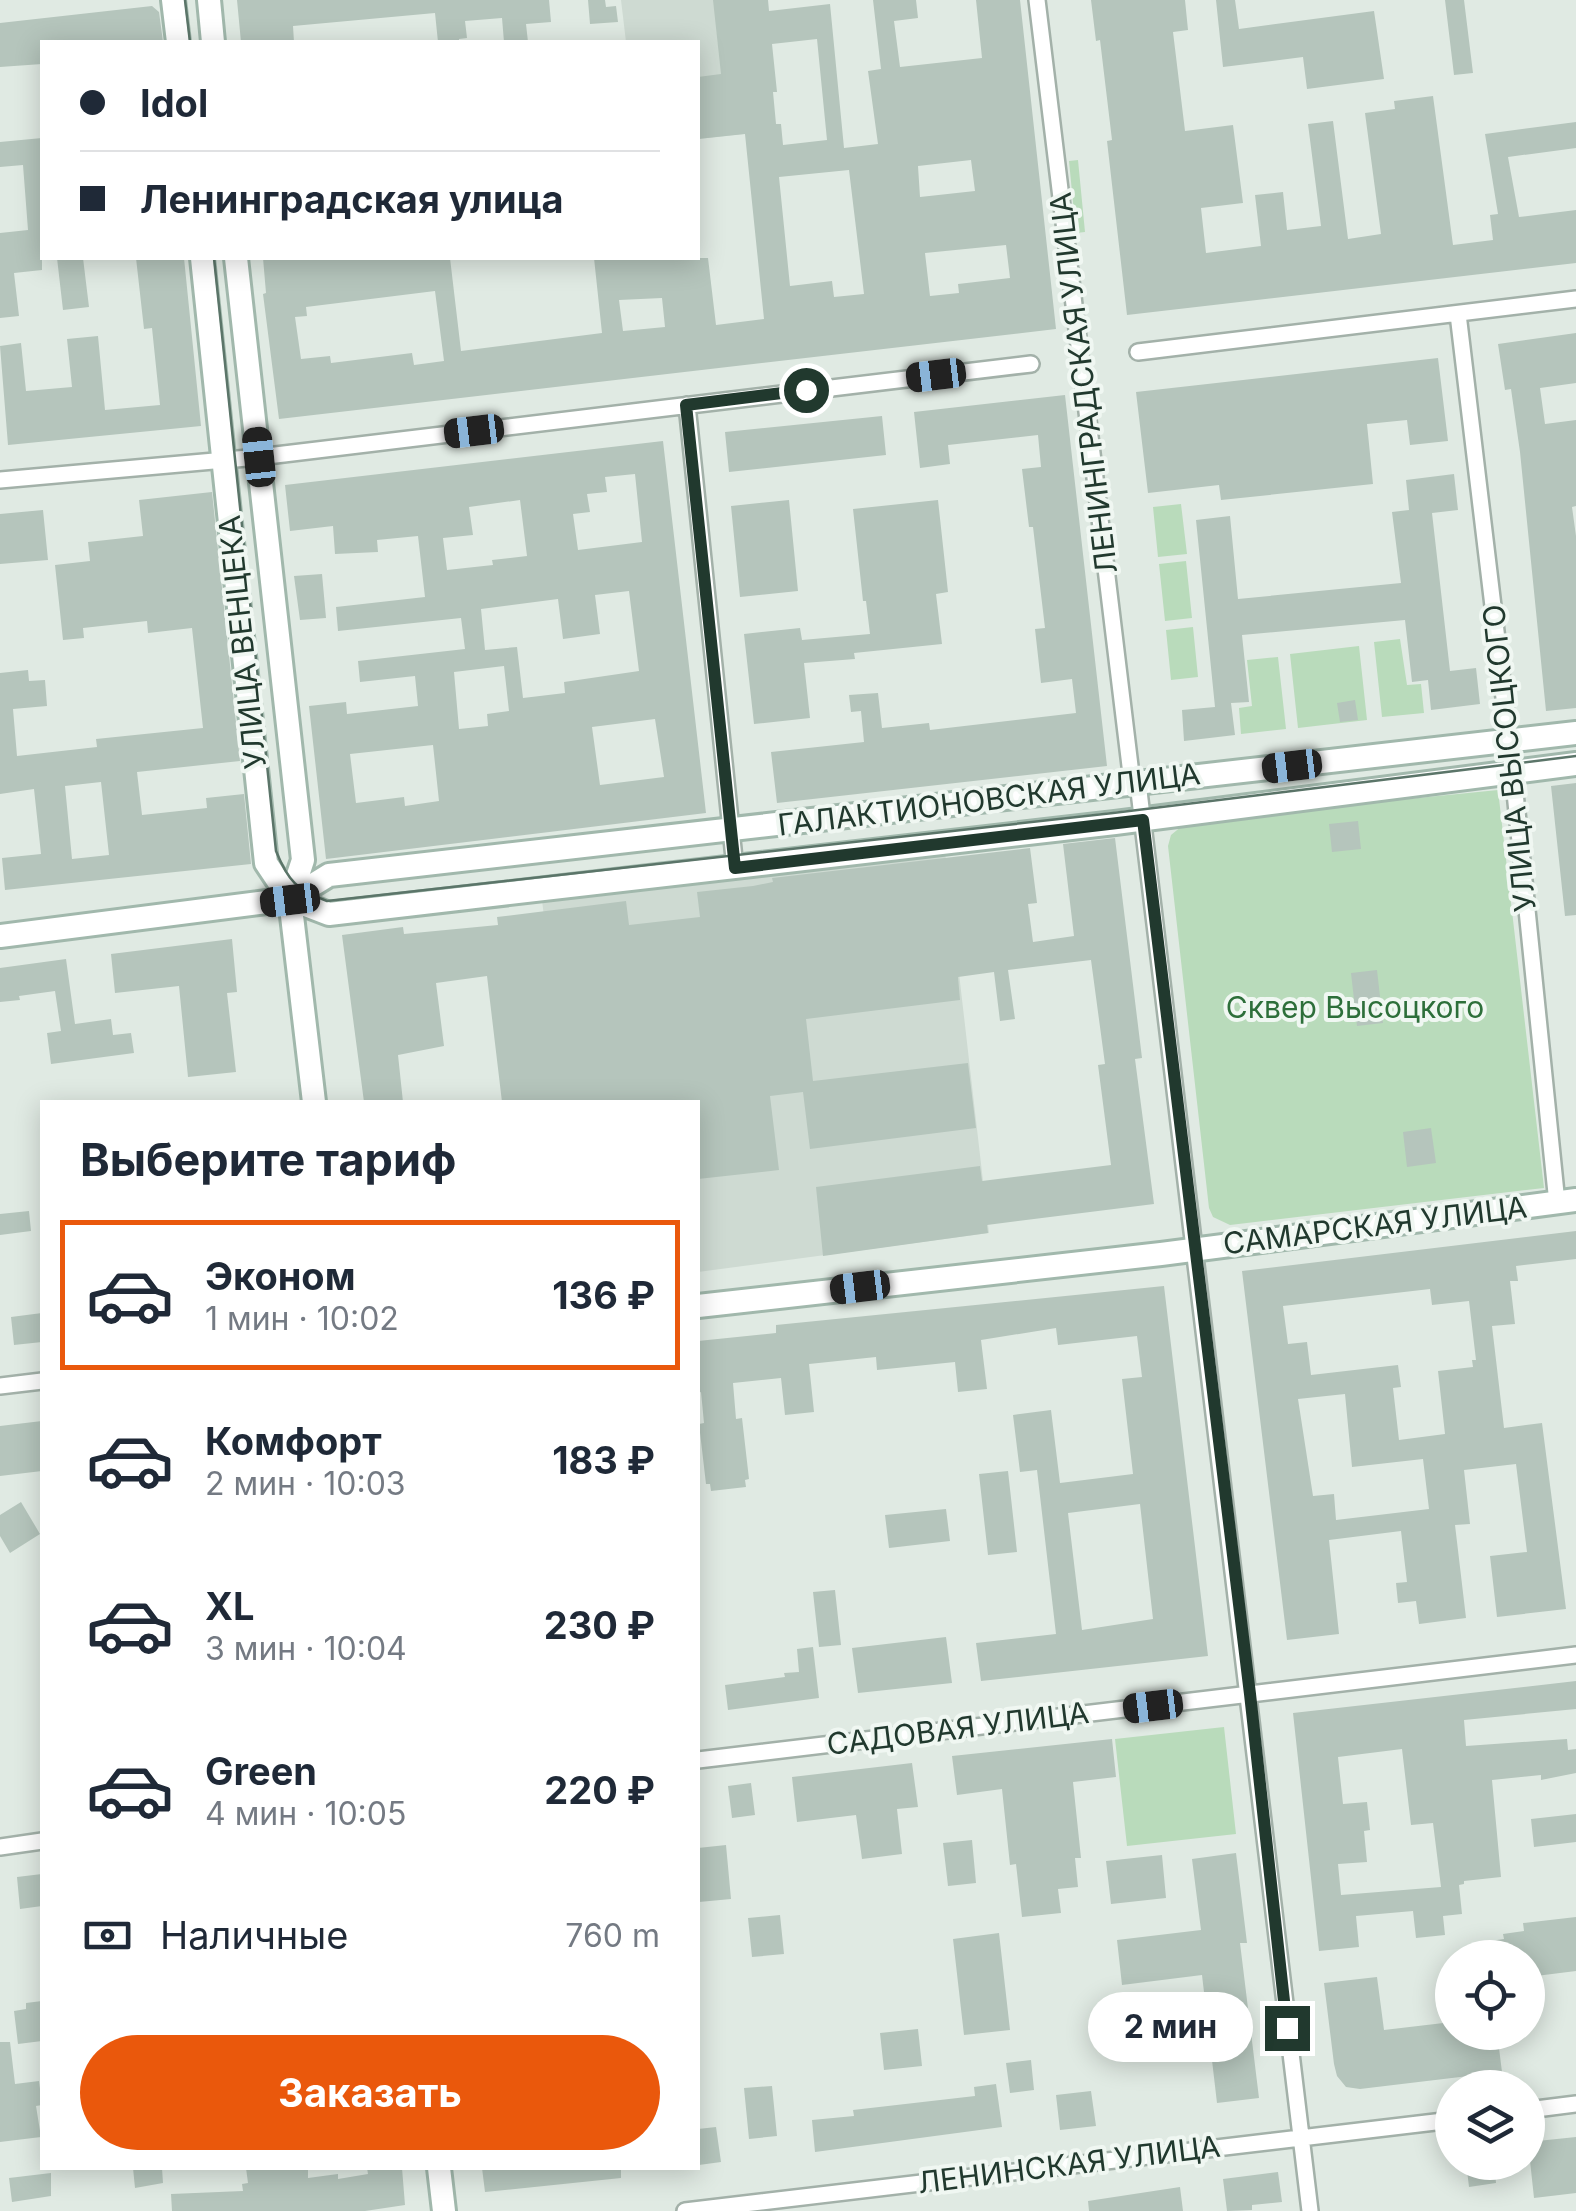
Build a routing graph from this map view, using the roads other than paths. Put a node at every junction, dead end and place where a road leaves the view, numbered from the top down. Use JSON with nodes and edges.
{"nodes":[{"id":1,"x":173,"y":0,"type":"edge"},
{"id":2,"x":209,"y":0,"type":"edge"},
{"id":3,"x":1037,"y":0,"type":"edge"},
{"id":4,"x":178,"y":40,"type":"edge"},
{"id":5,"x":213,"y":40,"type":"edge"},
{"id":6,"x":202,"y":260,"type":"edge"},
{"id":7,"x":236,"y":260,"type":"edge"},
{"id":8,"x":1576,"y":300,"type":"edge"},
{"id":9,"x":1458,"y":314,"type":"junction"},
{"id":10,"x":1138,"y":352,"type":"dead end"},
{"id":11,"x":1031,"y":364,"type":"dead end"},
{"id":12,"x":686,"y":405,"type":"junction"},
{"id":13,"x":259,"y":457,"type":"junction"},
{"id":14,"x":224,"y":460,"type":"junction"},
{"id":15,"x":0,"y":480,"type":"edge"},
{"id":16,"x":1576,"y":733,"type":"edge"},
{"id":17,"x":1509,"y":741,"type":"junction"},
{"id":18,"x":1576,"y":764,"type":"edge"},
{"id":19,"x":1513,"y":773,"type":"junction"},
{"id":20,"x":1134,"y":774,"type":"junction"},
{"id":21,"x":1143,"y":820,"type":"junction"},
{"id":22,"x":730,"y":830,"type":"junction"},
{"id":23,"x":735,"y":868,"type":"junction"},
{"id":24,"x":290,"y":900,"type":"junction"},
{"id":25,"x":0,"y":936,"type":"edge"},
{"id":26,"x":314,"y":1100,"type":"edge"},
{"id":27,"x":1567,"y":1202,"type":"edge"},
{"id":28,"x":1196,"y":1249,"type":"junction"},
{"id":29,"x":700,"y":1306,"type":"edge"},
{"id":30,"x":40,"y":1381,"type":"edge"},
{"id":31,"x":0,"y":1386,"type":"edge"},
{"id":32,"x":1576,"y":1655,"type":"edge"},
{"id":33,"x":1250,"y":1694,"type":"junction"},
{"id":34,"x":700,"y":1760,"type":"edge"},
{"id":35,"x":40,"y":1841,"type":"edge"},
{"id":36,"x":0,"y":1847,"type":"edge"},
{"id":37,"x":1576,"y":2104,"type":"edge"},
{"id":38,"x":1545,"y":2108,"type":"edge"},
{"id":39,"x":1435,"y":2122,"type":"edge"},
{"id":40,"x":1299,"y":2138,"type":"junction"},
{"id":41,"x":439,"y":2170,"type":"edge"},
{"id":42,"x":444,"y":2211,"type":"edge"},
{"id":43,"x":685,"y":2211,"type":"edge"},
{"id":44,"x":1310,"y":2211,"type":"edge"}],
"edges":[{"from":1,"to":4,"type":"main road"},
{"from":2,"to":5,"type":"main road"},
{"from":3,"to":20,"type":"street","name":"ЛЕНИНГРАДСКАЯ УЛИЦА"},
{"from":6,"to":14,"type":"main road","name":"УЛИЦА ВЕНЦЕКА"},
{"from":7,"to":13,"type":"main road","name":"УЛИЦА ВЕНЦЕКА"},
{"from":8,"to":9,"type":"street"},
{"from":9,"to":10,"type":"street"},
{"from":9,"to":17,"type":"street","name":"УЛИЦА ВЫСОЦКОГО"},
{"from":11,"to":12,"type":"street"},
{"from":12,"to":13,"type":"street"},
{"from":12,"to":22,"type":"street"},
{"from":13,"to":14,"type":"street"},
{"from":13,"to":24,"type":"main road","name":"УЛИЦА ВЕНЦЕКА"},
{"from":14,"to":15,"type":"street"},
{"from":14,"to":24,"type":"main road","name":"УЛИЦА ВЕНЦЕКА"},
{"from":16,"to":17,"type":"main road","name":"ГАЛАКТИОНОВСКАЯ УЛИЦА"},
{"from":17,"to":19,"type":"street","name":"УЛИЦА ВЫСОЦКОГО"},
{"from":17,"to":20,"type":"main road","name":"ГАЛАКТИОНОВСКАЯ УЛИЦА"},
{"from":18,"to":19,"type":"main road","name":"ГАЛАКТИОНОВСКАЯ УЛИЦА"},
{"from":19,"to":21,"type":"main road","name":"ГАЛАКТИОНОВСКАЯ УЛИЦА"},
{"from":19,"to":27,"type":"street","name":"УЛИЦА ВЫСОЦКОГО"},
{"from":20,"to":21,"type":"street","name":"ЛЕНИНГРАДСКАЯ УЛИЦА"},
{"from":20,"to":22,"type":"main road","name":"ГАЛАКТИОНОВСКАЯ УЛИЦА"},
{"from":21,"to":23,"type":"main road","name":"ГАЛАКТИОНОВСКАЯ УЛИЦА"},
{"from":21,"to":28,"type":"street","name":"ЛЕНИНГРАДСКАЯ УЛИЦА"},
{"from":22,"to":23,"type":"street"},
{"from":22,"to":24,"type":"main road","name":"ГАЛАКТИОНОВСКАЯ УЛИЦА"},
{"from":23,"to":24,"type":"main road","name":"ГАЛАКТИОНОВСКАЯ УЛИЦА"},
{"from":24,"to":25,"type":"main road","name":"ГАЛАКТИОНОВСКАЯ УЛИЦА"},
{"from":24,"to":26,"type":"main road","name":"УЛИЦА ВЕНЦЕКА"},
{"from":27,"to":28,"type":"main road","name":"САМАРСКАЯ УЛИЦА"},
{"from":28,"to":29,"type":"main road","name":"САМАРСКАЯ УЛИЦА"},
{"from":28,"to":33,"type":"street","name":"ЛЕНИНГРАДСКАЯ УЛИЦА"},
{"from":30,"to":31,"type":"street"},
{"from":32,"to":33,"type":"street","name":"САДОВАЯ УЛИЦА"},
{"from":33,"to":34,"type":"street","name":"САДОВАЯ УЛИЦА"},
{"from":33,"to":40,"type":"street","name":"ЛЕНИНГРАДСКАЯ УЛИЦА"},
{"from":35,"to":36,"type":"street"},
{"from":37,"to":38,"type":"street"},
{"from":39,"to":40,"type":"street","name":"ЛЕНИНСКАЯ УЛИЦА"},
{"from":40,"to":43,"type":"street","name":"ЛЕНИНСКАЯ УЛИЦА"},
{"from":40,"to":44,"type":"street","name":"ЛЕНИНГРАДСКАЯ УЛИЦА"},
{"from":41,"to":42,"type":"main road"}]}
